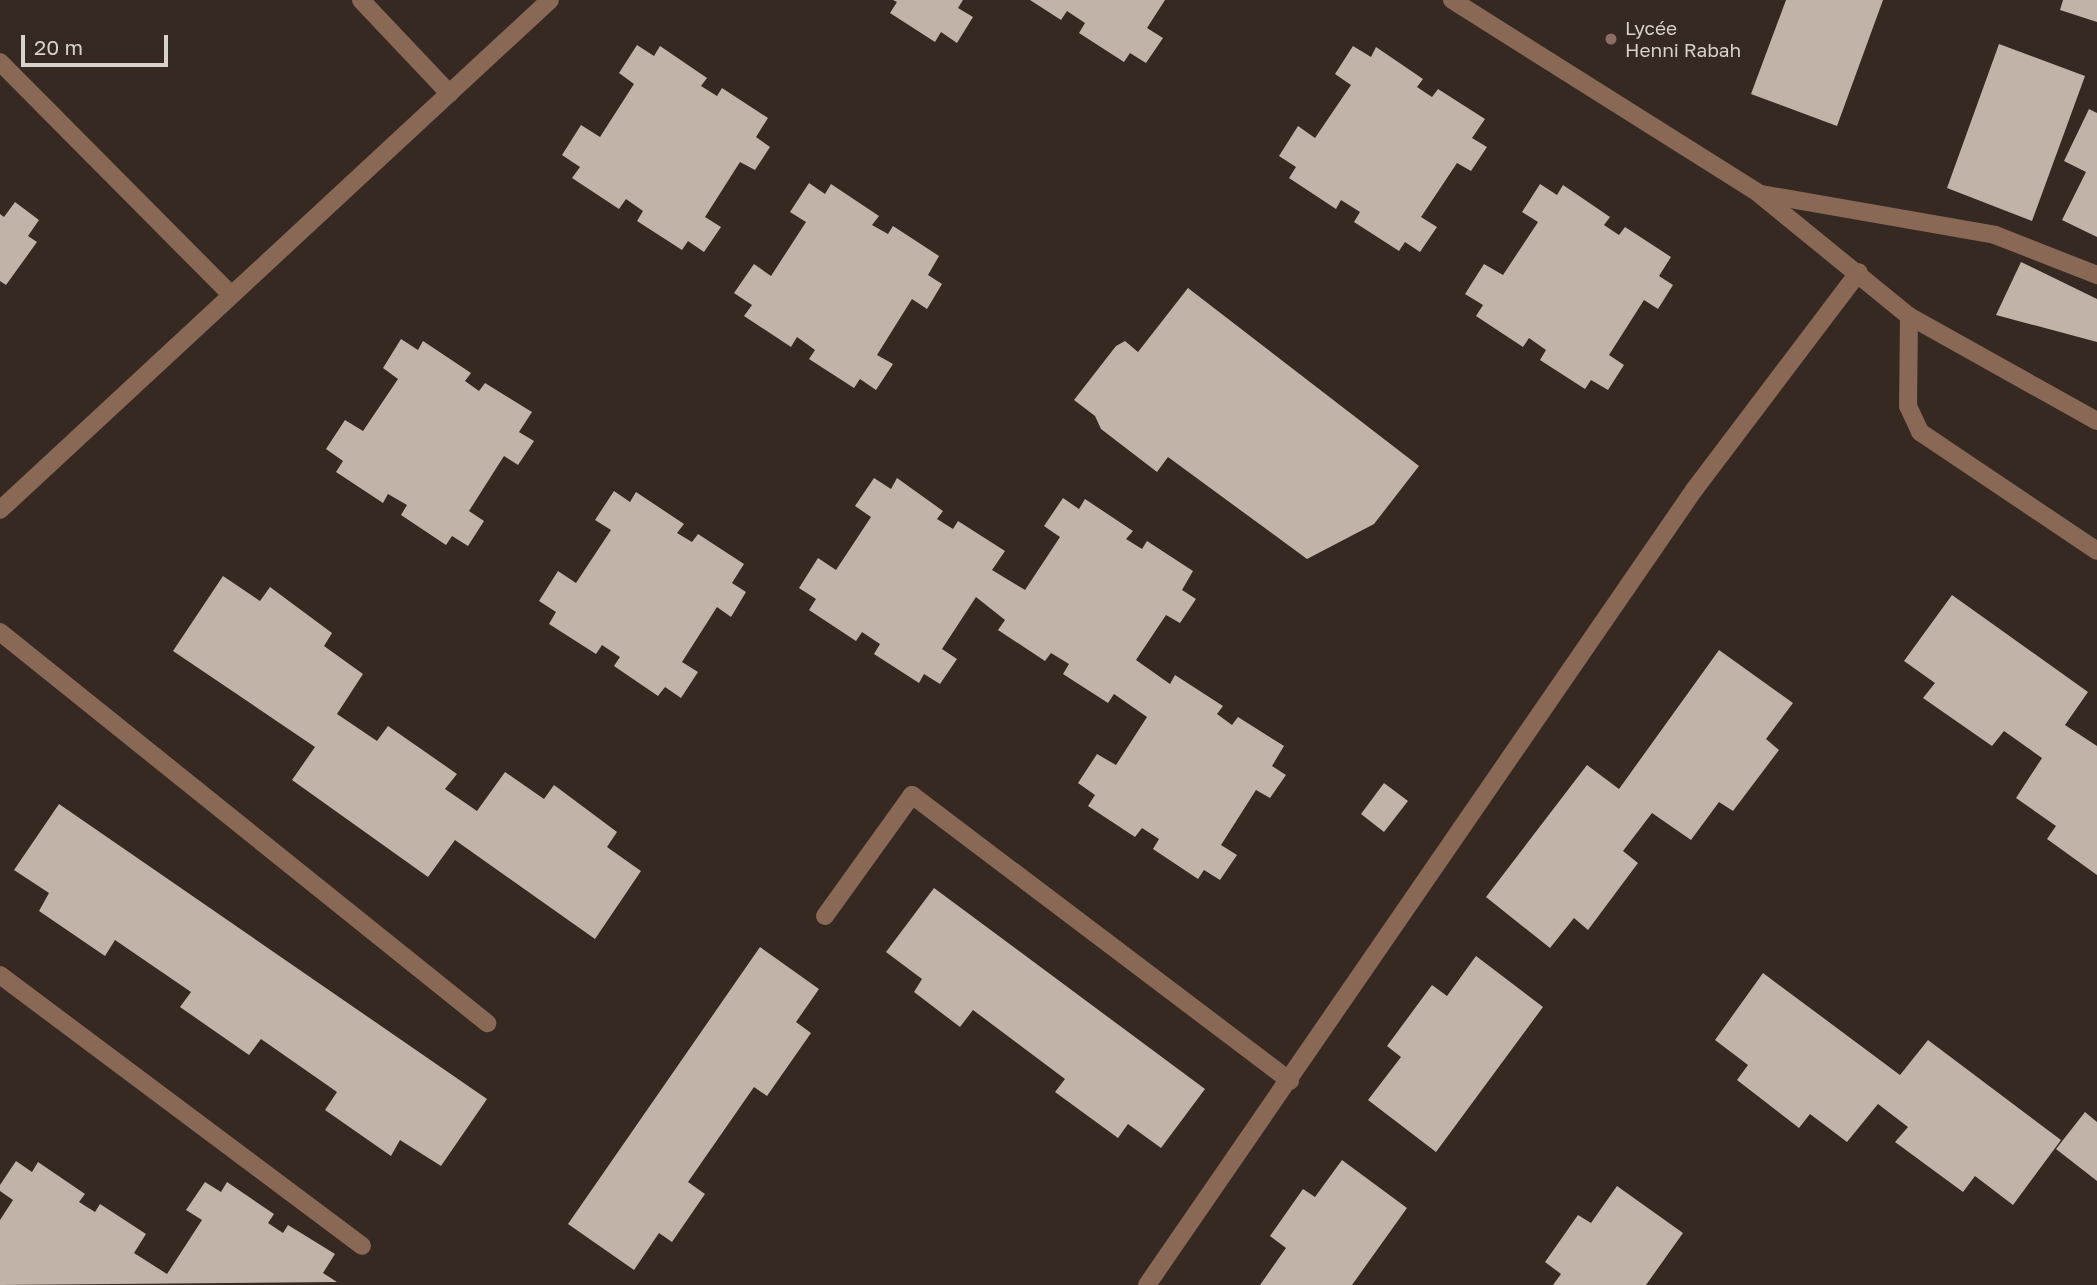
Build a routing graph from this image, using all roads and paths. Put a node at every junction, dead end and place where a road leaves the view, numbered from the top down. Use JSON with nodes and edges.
{"nodes":[{"id":1,"x":361,"y":0,"type":"edge"},
{"id":2,"x":550,"y":0,"type":"edge"},
{"id":3,"x":1452,"y":0,"type":"edge"},
{"id":4,"x":0,"y":62,"type":"edge"},
{"id":5,"x":450,"y":94,"type":"junction"},
{"id":6,"x":1758,"y":193,"type":"junction"},
{"id":7,"x":1859,"y":272,"type":"junction"},
{"id":8,"x":2097,"y":275,"type":"edge"},
{"id":9,"x":230,"y":294,"type":"junction"},
{"id":10,"x":1909,"y":316,"type":"junction"},
{"id":11,"x":2097,"y":421,"type":"edge"},
{"id":12,"x":0,"y":510,"type":"edge"},
{"id":13,"x":2097,"y":551,"type":"edge"},
{"id":14,"x":0,"y":632,"type":"edge"},
{"id":15,"x":825,"y":916,"type":"dead end"},
{"id":16,"x":0,"y":975,"type":"edge"},
{"id":17,"x":487,"y":1023,"type":"dead end"},
{"id":18,"x":1290,"y":1081,"type":"junction"},
{"id":19,"x":362,"y":1246,"type":"dead end"},
{"id":20,"x":1147,"y":1285,"type":"edge"}],
"edges":[{"from":1,"to":5,"type":"street"},
{"from":2,"to":5,"type":"street"},
{"from":3,"to":6,"type":"street"},
{"from":4,"to":9,"type":"street"},
{"from":5,"to":9,"type":"street"},
{"from":6,"to":7,"type":"street"},
{"from":6,"to":8,"type":"street"},
{"from":7,"to":10,"type":"street"},
{"from":7,"to":18,"type":"street"},
{"from":9,"to":12,"type":"street"},
{"from":10,"to":11,"type":"street"},
{"from":10,"to":13,"type":"street"},
{"from":14,"to":17,"type":"street"},
{"from":15,"to":18,"type":"street"},
{"from":16,"to":19,"type":"street"},
{"from":18,"to":20,"type":"street"}]}
